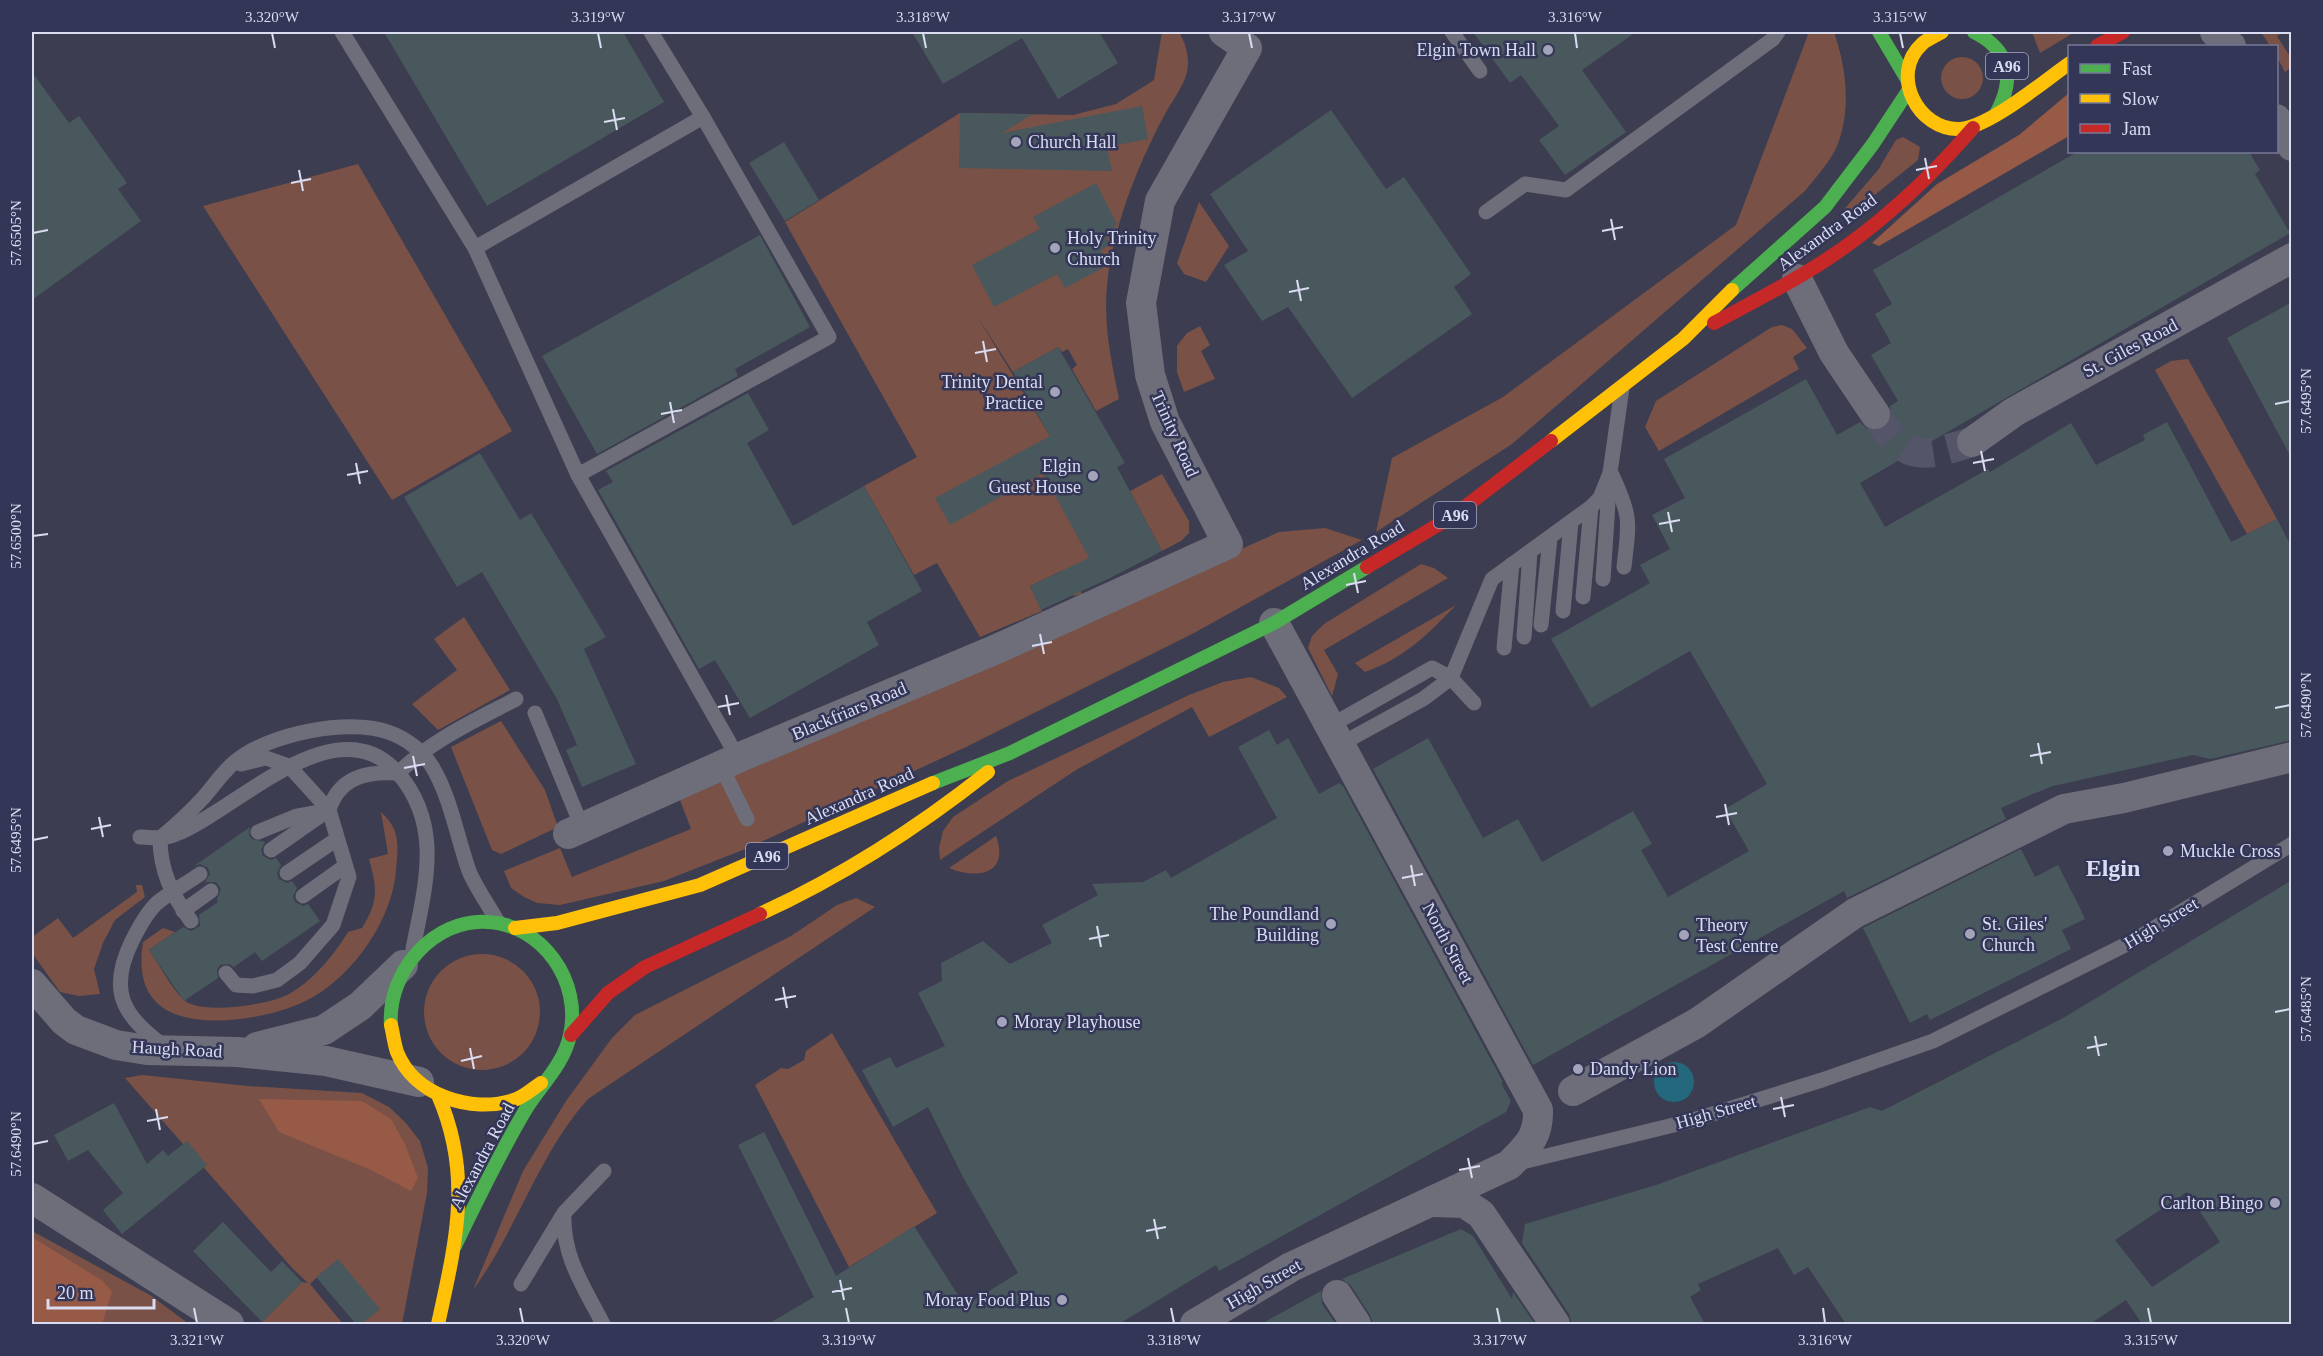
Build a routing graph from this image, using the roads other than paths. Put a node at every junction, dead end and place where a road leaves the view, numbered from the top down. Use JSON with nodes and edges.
{"nodes":[{"id":1,"x":342,"y":32,"type":"edge"},
{"id":2,"x":651,"y":32,"type":"edge"},
{"id":3,"x":1452,"y":32,"type":"edge"},
{"id":4,"x":1778,"y":32,"type":"edge"},
{"id":5,"x":1879,"y":32,"type":"edge"},
{"id":6,"x":1942,"y":32,"type":"edge"},
{"id":7,"x":1974,"y":32,"type":"edge"},
{"id":8,"x":2123,"y":32,"type":"edge"},
{"id":9,"x":2216,"y":32,"type":"edge"},
{"id":10,"x":1243,"y":37,"type":"edge"},
{"id":11,"x":2099,"y":45,"type":"edge"},
{"id":12,"x":2230,"y":45,"type":"edge"},
{"id":13,"x":2068,"y":64,"type":"edge"},
{"id":14,"x":1480,"y":70,"type":"dead end"},
{"id":15,"x":1908,"y":86,"type":"junction"},
{"id":16,"x":1997,"y":112,"type":"junction"},
{"id":17,"x":703,"y":117,"type":"junction"},
{"id":18,"x":2278,"y":121,"type":"edge"},
{"id":19,"x":1973,"y":128,"type":"junction"},
{"id":20,"x":2292,"y":146,"type":"edge"},
{"id":21,"x":1486,"y":212,"type":"dead end"},
{"id":22,"x":475,"y":248,"type":"junction"},
{"id":23,"x":2292,"y":258,"type":"edge"},
{"id":24,"x":1797,"y":279,"type":"junction"},
{"id":25,"x":1683,"y":339,"type":"junction"},
{"id":26,"x":1622,"y":388,"type":"junction"},
{"id":27,"x":1875,"y":414,"type":"tunnel mouth"},
{"id":28,"x":1972,"y":442,"type":"tunnel mouth"},
{"id":29,"x":1610,"y":473,"type":"junction"},
{"id":30,"x":578,"y":475,"type":"junction"},
{"id":31,"x":1591,"y":507,"type":"junction"},
{"id":32,"x":1571,"y":522,"type":"junction"},
{"id":33,"x":1550,"y":538,"type":"junction"},
{"id":34,"x":1530,"y":552,"type":"junction"},
{"id":35,"x":1512,"y":564,"type":"junction"},
{"id":36,"x":1624,"y":567,"type":"dead end"},
{"id":37,"x":1603,"y":579,"type":"dead end"},
{"id":38,"x":1130,"y":590,"type":"joint"},
{"id":39,"x":1583,"y":597,"type":"dead end"},
{"id":40,"x":1563,"y":611,"type":"dead end"},
{"id":41,"x":1274,"y":622,"type":"junction"},
{"id":42,"x":1541,"y":625,"type":"dead end"},
{"id":43,"x":1524,"y":637,"type":"dead end"},
{"id":44,"x":1504,"y":648,"type":"dead end"},
{"id":45,"x":1451,"y":678,"type":"junction"},
{"id":46,"x":516,"y":699,"type":"dead end"},
{"id":47,"x":1423,"y":699,"type":"junction"},
{"id":48,"x":535,"y":713,"type":"dead end"},
{"id":49,"x":1336,"y":735,"type":"junction"},
{"id":50,"x":420,"y":752,"type":"junction"},
{"id":51,"x":1010,"y":753,"type":"junction"},
{"id":52,"x":2292,"y":757,"type":"edge"},
{"id":53,"x":729,"y":762,"type":"junction"},
{"id":54,"x":289,"y":766,"type":"junction"},
{"id":55,"x":228,"y":768,"type":"junction"},
{"id":56,"x":398,"y":773,"type":"junction"},
{"id":57,"x":329,"y":810,"type":"junction"},
{"id":58,"x":747,"y":819,"type":"dead end"},
{"id":59,"x":575,"y":831,"type":"joint"},
{"id":60,"x":258,"y":832,"type":"dead end"},
{"id":61,"x":140,"y":837,"type":"dead end"},
{"id":62,"x":160,"y":838,"type":"junction"},
{"id":63,"x":337,"y":839,"type":"junction"},
{"id":64,"x":2292,"y":844,"type":"edge"},
{"id":65,"x":271,"y":850,"type":"dead end"},
{"id":66,"x":345,"y":866,"type":"junction"},
{"id":67,"x":287,"y":873,"type":"dead end"},
{"id":68,"x":200,"y":874,"type":"dead end"},
{"id":69,"x":211,"y":891,"type":"dead end"},
{"id":70,"x":172,"y":893,"type":"junction"},
{"id":71,"x":303,"y":896,"type":"dead end"},
{"id":72,"x":499,"y":923,"type":"junction"},
{"id":73,"x":515,"y":928,"type":"junction"},
{"id":74,"x":408,"y":960,"type":"junction"},
{"id":75,"x":226,"y":973,"type":"dead end"},
{"id":76,"x":34,"y":996,"type":"edge"},
{"id":77,"x":571,"y":1035,"type":"junction"},
{"id":78,"x":173,"y":1052,"type":"junction"},
{"id":79,"x":237,"y":1052,"type":"junction"},
{"id":80,"x":542,"y":1083,"type":"junction"},
{"id":81,"x":428,"y":1088,"type":"junction"},
{"id":82,"x":1573,"y":1091,"type":"dead end"},
{"id":83,"x":1509,"y":1165,"type":"junction"},
{"id":84,"x":604,"y":1171,"type":"dead end"},
{"id":85,"x":32,"y":1198,"type":"edge"},
{"id":86,"x":1432,"y":1202,"type":"junction"},
{"id":87,"x":564,"y":1213,"type":"junction"},
{"id":88,"x":455,"y":1246,"type":"junction"},
{"id":89,"x":521,"y":1284,"type":"dead end"},
{"id":90,"x":1337,"y":1295,"type":"dead end"},
{"id":91,"x":229,"y":1324,"type":"edge"},
{"id":92,"x":438,"y":1324,"type":"edge"},
{"id":93,"x":603,"y":1324,"type":"edge"},
{"id":94,"x":1195,"y":1324,"type":"edge"},
{"id":95,"x":1356,"y":1324,"type":"edge"},
{"id":96,"x":1555,"y":1324,"type":"edge"}],
"edges":[{"from":1,"to":22,"type":"lane"},
{"from":2,"to":17,"type":"lane"},
{"from":3,"to":14,"type":"lane"},
{"from":4,"to":21,"type":"lane"},
{"from":5,"to":15,"type":"main road"},
{"from":6,"to":15,"type":"main road","number":"A96"},
{"from":7,"to":16,"type":"main road","number":"A96"},
{"from":8,"to":11,"type":"main road"},
{"from":9,"to":12,"type":"street"},
{"from":10,"to":38,"type":"street","name":"Trinity Road"},
{"from":13,"to":16,"type":"main road","number":"A96"},
{"from":15,"to":19,"type":"main road"},
{"from":15,"to":25,"type":"main road","name":"Alexandra Road","number":"A96"},
{"from":16,"to":19,"type":"main road","number":"A96"},
{"from":17,"to":22,"type":"lane"},
{"from":17,"to":30,"type":"lane"},
{"from":18,"to":20,"type":"street"},
{"from":19,"to":24,"type":"main road","name":"Alexandra Road","number":"A96"},
{"from":22,"to":30,"type":"lane"},
{"from":23,"to":28,"type":"street","name":"St. Giles Road"},
{"from":24,"to":25,"type":"main road","name":"Alexandra Road","number":"A96"},
{"from":24,"to":27,"type":"street"},
{"from":25,"to":26,"type":"main road","name":"Alexandra Road","number":"A96"},
{"from":26,"to":29,"type":"lane"},
{"from":26,"to":41,"type":"main road","name":"Alexandra Road","number":"A96"},
{"from":29,"to":31,"type":"lane"},
{"from":29,"to":36,"type":"lane"},
{"from":29,"to":37,"type":"lane"},
{"from":30,"to":53,"type":"lane"},
{"from":31,"to":32,"type":"lane"},
{"from":31,"to":39,"type":"lane"},
{"from":32,"to":33,"type":"lane"},
{"from":32,"to":40,"type":"lane"},
{"from":33,"to":34,"type":"lane"},
{"from":33,"to":42,"type":"lane"},
{"from":34,"to":35,"type":"lane"},
{"from":34,"to":43,"type":"lane"},
{"from":35,"to":44,"type":"lane"},
{"from":35,"to":45,"type":"lane"},
{"from":38,"to":53,"type":"street","name":"Blackfriars Road"},
{"from":41,"to":49,"type":"street","name":"North Street"},
{"from":41,"to":51,"type":"main road","name":"Alexandra Road","number":"A96"},
{"from":45,"to":47,"type":"lane"},
{"from":45,"to":47,"type":"lane"},
{"from":45,"to":49,"type":"lane"},
{"from":46,"to":50,"type":"lane"},
{"from":47,"to":49,"type":"lane"},
{"from":48,"to":59,"type":"lane"},
{"from":49,"to":83,"type":"street","name":"North Street"},
{"from":50,"to":55,"type":"lane"},
{"from":50,"to":56,"type":"lane"},
{"from":50,"to":72,"type":"lane"},
{"from":51,"to":73,"type":"main road","name":"Alexandra Road","number":"A96"},
{"from":51,"to":77,"type":"main road","name":"Alexandra Road","number":"A96"},
{"from":52,"to":82,"type":"street"},
{"from":53,"to":58,"type":"lane"},
{"from":53,"to":59,"type":"street","name":"Blackfriars Road"},
{"from":54,"to":55,"type":"lane"},
{"from":54,"to":56,"type":"lane"},
{"from":54,"to":57,"type":"lane"},
{"from":54,"to":62,"type":"lane"},
{"from":55,"to":62,"type":"lane"},
{"from":56,"to":57,"type":"lane"},
{"from":56,"to":74,"type":"lane"},
{"from":57,"to":60,"type":"lane"},
{"from":57,"to":63,"type":"lane"},
{"from":57,"to":65,"type":"lane"},
{"from":61,"to":62,"type":"lane"},
{"from":62,"to":70,"type":"lane"},
{"from":63,"to":66,"type":"lane"},
{"from":63,"to":67,"type":"lane"},
{"from":64,"to":83,"type":"lane","name":"High Street"},
{"from":66,"to":71,"type":"lane"},
{"from":66,"to":75,"type":"lane"},
{"from":68,"to":70,"type":"lane"},
{"from":69,"to":70,"type":"lane"},
{"from":70,"to":78,"type":"lane"},
{"from":72,"to":73,"type":"main road","name":"Alexandra Road","number":"A96"},
{"from":72,"to":74,"type":"main road","name":"Alexandra Road","number":"A96"},
{"from":73,"to":77,"type":"main road","name":"Alexandra Road","number":"A96"},
{"from":74,"to":79,"type":"street","name":"Haugh Road"},
{"from":74,"to":81,"type":"main road","name":"Alexandra Road","number":"A96"},
{"from":76,"to":78,"type":"street","name":"Haugh Road"},
{"from":77,"to":80,"type":"main road","name":"Alexandra Road","number":"A96"},
{"from":78,"to":79,"type":"street","name":"Haugh Road"},
{"from":79,"to":81,"type":"street","name":"Haugh Road"},
{"from":80,"to":81,"type":"main road","name":"Alexandra Road","number":"A96"},
{"from":80,"to":88,"type":"main road","name":"Alexandra Road","number":"A96"},
{"from":81,"to":88,"type":"main road","name":"Alexandra Road","number":"A96"},
{"from":83,"to":86,"type":"street","name":"High Street"},
{"from":84,"to":87,"type":"lane"},
{"from":85,"to":91,"type":"street"},
{"from":86,"to":94,"type":"street","name":"High Street"},
{"from":86,"to":96,"type":"street"},
{"from":87,"to":89,"type":"lane"},
{"from":87,"to":93,"type":"lane"},
{"from":88,"to":92,"type":"main road","name":"Alexandra Road","number":"A96"},
{"from":90,"to":95,"type":"street"}]}
